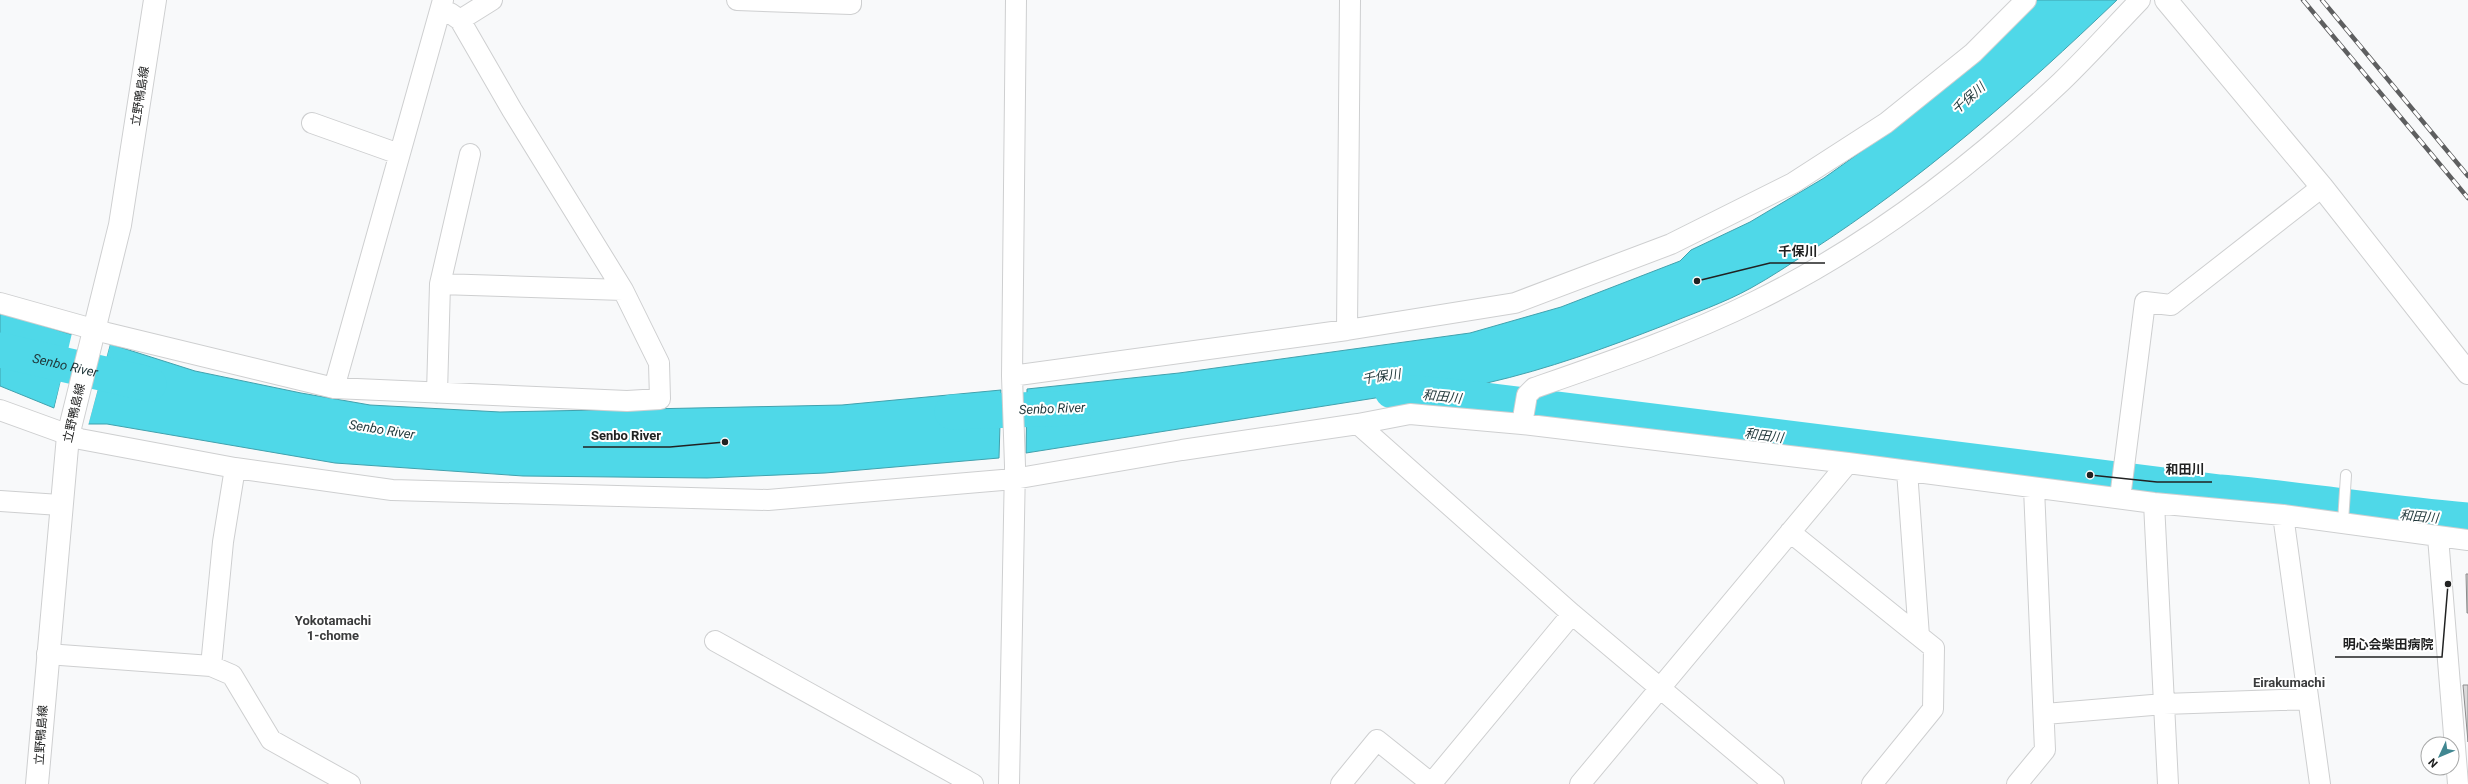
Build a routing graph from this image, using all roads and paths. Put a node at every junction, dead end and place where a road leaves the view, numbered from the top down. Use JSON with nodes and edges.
{"nodes":[{"id":1,"x":155,"y":0,"type":"edge"},
{"id":2,"x":492,"y":0,"type":"edge"},
{"id":3,"x":737,"y":0,"type":"edge"},
{"id":4,"x":851,"y":0,"type":"edge"},
{"id":5,"x":1016,"y":0,"type":"edge"},
{"id":6,"x":1350,"y":0,"type":"edge"},
{"id":7,"x":2026,"y":0,"type":"edge"},
{"id":8,"x":2140,"y":0,"type":"edge"},
{"id":9,"x":2166,"y":0,"type":"edge"},
{"id":10,"x":437,"y":2,"type":"edge"},
{"id":11,"x":460,"y":20,"type":"junction"},
{"id":12,"x":312,"y":124,"type":"dead end"},
{"id":13,"x":399,"y":154,"type":"junction"},
{"id":14,"x":470,"y":154,"type":"dead end"},
{"id":15,"x":2322,"y":187,"type":"junction"},
{"id":16,"x":440,"y":284,"type":"junction"},
{"id":17,"x":623,"y":290,"type":"junction"},
{"id":18,"x":0,"y":303,"type":"edge"},
{"id":19,"x":1346,"y":330,"type":"junction"},
{"id":20,"x":92,"y":333,"type":"junction"},
{"id":21,"x":2468,"y":373,"type":"edge"},
{"id":22,"x":1012,"y":380,"type":"junction"},
{"id":23,"x":334,"y":388,"type":"junction"},
{"id":24,"x":437,"y":393,"type":"junction"},
{"id":25,"x":0,"y":410,"type":"edge"},
{"id":26,"x":1523,"y":419,"type":"junction"},
{"id":27,"x":1358,"y":424,"type":"junction"},
{"id":28,"x":69,"y":431,"type":"junction"},
{"id":29,"x":1848,"y":463,"type":"junction"},
{"id":30,"x":235,"y":468,"type":"junction"},
{"id":31,"x":1907,"y":471,"type":"junction"},
{"id":32,"x":1015,"y":473,"type":"junction"},
{"id":33,"x":2346,"y":475,"type":"dead end"},
{"id":34,"x":2034,"y":488,"type":"junction"},
{"id":35,"x":2120,"y":494,"type":"junction"},
{"id":36,"x":0,"y":501,"type":"edge"},
{"id":37,"x":2154,"y":503,"type":"junction"},
{"id":38,"x":60,"y":505,"type":"junction"},
{"id":39,"x":2283,"y":515,"type":"junction"},
{"id":40,"x":2343,"y":520,"type":"junction"},
{"id":41,"x":1790,"y":532,"type":"junction"},
{"id":42,"x":2438,"y":537,"type":"junction"},
{"id":43,"x":2468,"y":540,"type":"edge"},
{"id":44,"x":1572,"y":614,"type":"junction"},
{"id":45,"x":1919,"y":636,"type":"junction"},
{"id":46,"x":715,"y":641,"type":"dead end"},
{"id":47,"x":47,"y":654,"type":"junction"},
{"id":48,"x":210,"y":666,"type":"junction"},
{"id":49,"x":1659,"y":689,"type":"junction"},
{"id":50,"x":2308,"y":700,"type":"junction"},
{"id":51,"x":2164,"y":704,"type":"junction"},
{"id":52,"x":2045,"y":714,"type":"junction"},
{"id":53,"x":1590,"y":780,"type":"edge"},
{"id":54,"x":1880,"y":781,"type":"edge"},
{"id":55,"x":37,"y":784,"type":"edge"},
{"id":56,"x":350,"y":784,"type":"edge"},
{"id":57,"x":973,"y":784,"type":"edge"},
{"id":58,"x":1009,"y":784,"type":"edge"},
{"id":59,"x":1341,"y":784,"type":"edge"},
{"id":60,"x":1432,"y":784,"type":"edge"},
{"id":61,"x":1774,"y":784,"type":"edge"},
{"id":62,"x":2017,"y":784,"type":"edge"},
{"id":63,"x":2168,"y":784,"type":"edge"},
{"id":64,"x":2320,"y":784,"type":"edge"},
{"id":65,"x":2458,"y":784,"type":"edge"}],
"edges":[{"from":1,"to":20,"type":"main road","name":"立野鴨島線"},
{"from":2,"to":11,"type":"street"},
{"from":3,"to":4,"type":"street"},
{"from":5,"to":22,"type":"street"},
{"from":6,"to":19,"type":"street"},
{"from":7,"to":19,"type":"street"},
{"from":8,"to":26,"type":"street"},
{"from":9,"to":15,"type":"main road"},
{"from":10,"to":11,"type":"street"},
{"from":10,"to":13,"type":"street"},
{"from":11,"to":17,"type":"street"},
{"from":12,"to":13,"type":"street"},
{"from":13,"to":23,"type":"street"},
{"from":14,"to":16,"type":"street"},
{"from":15,"to":21,"type":"main road"},
{"from":15,"to":35,"type":"street"},
{"from":16,"to":17,"type":"street"},
{"from":16,"to":24,"type":"street"},
{"from":17,"to":24,"type":"street"},
{"from":18,"to":20,"type":"street"},
{"from":19,"to":22,"type":"street"},
{"from":20,"to":23,"type":"street"},
{"from":20,"to":28,"type":"main road","name":"立野鴨島線"},
{"from":22,"to":32,"type":"street"},
{"from":23,"to":24,"type":"street"},
{"from":25,"to":28,"type":"street"},
{"from":26,"to":27,"type":"street"},
{"from":26,"to":29,"type":"street"},
{"from":27,"to":32,"type":"street"},
{"from":27,"to":44,"type":"street"},
{"from":28,"to":30,"type":"street"},
{"from":28,"to":38,"type":"main road","name":"立野鴨島線"},
{"from":29,"to":31,"type":"street"},
{"from":29,"to":41,"type":"street"},
{"from":30,"to":32,"type":"street"},
{"from":30,"to":48,"type":"street"},
{"from":31,"to":34,"type":"street"},
{"from":31,"to":45,"type":"street"},
{"from":32,"to":58,"type":"street"},
{"from":33,"to":40,"type":"lane"},
{"from":34,"to":35,"type":"street"},
{"from":34,"to":52,"type":"street"},
{"from":35,"to":37,"type":"street"},
{"from":36,"to":38,"type":"street"},
{"from":37,"to":39,"type":"street"},
{"from":37,"to":51,"type":"street"},
{"from":38,"to":47,"type":"main road","name":"立野鴨島線"},
{"from":39,"to":40,"type":"street"},
{"from":39,"to":50,"type":"street"},
{"from":40,"to":42,"type":"street"},
{"from":41,"to":45,"type":"street"},
{"from":41,"to":49,"type":"street"},
{"from":42,"to":43,"type":"street"},
{"from":42,"to":65,"type":"street"},
{"from":44,"to":49,"type":"street"},
{"from":44,"to":60,"type":"street"},
{"from":45,"to":54,"type":"street"},
{"from":46,"to":57,"type":"street"},
{"from":47,"to":48,"type":"street"},
{"from":47,"to":55,"type":"main road","name":"立野鴨島線"},
{"from":48,"to":56,"type":"street"},
{"from":49,"to":53,"type":"street"},
{"from":49,"to":61,"type":"street"},
{"from":50,"to":51,"type":"street"},
{"from":50,"to":64,"type":"street"},
{"from":51,"to":52,"type":"street"},
{"from":51,"to":63,"type":"street"},
{"from":52,"to":62,"type":"street"},
{"from":59,"to":60,"type":"street"}]}
